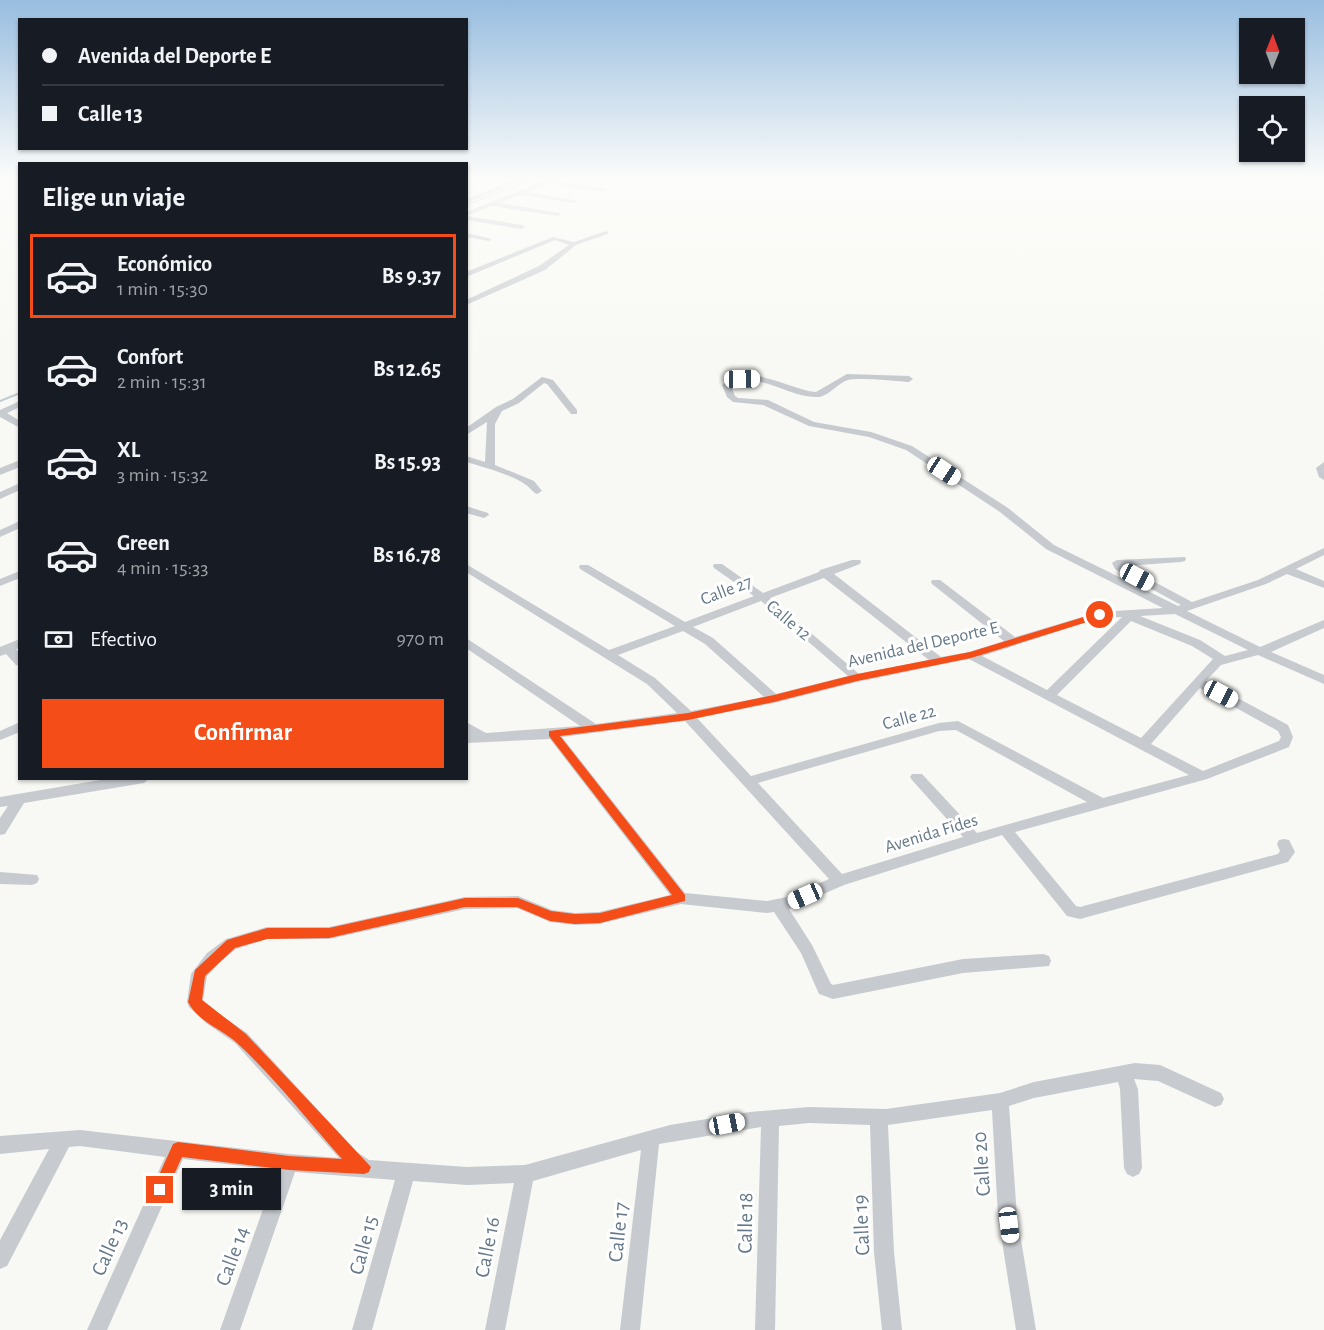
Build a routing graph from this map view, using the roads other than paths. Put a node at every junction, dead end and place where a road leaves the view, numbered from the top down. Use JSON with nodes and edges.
{"nodes":[{"id":1,"x":550,"y":240,"type":"edge"},
{"id":2,"x":562,"y":240,"type":"edge"},
{"id":3,"x":585,"y":240,"type":"edge"},
{"id":4,"x":574,"y":244,"type":"junction"},
{"id":5,"x":468,"y":274,"type":"edge"},
{"id":6,"x":468,"y":302,"type":"edge"},
{"id":7,"x":909,"y":379,"type":"dead end"},
{"id":8,"x":18,"y":405,"type":"edge"},
{"id":9,"x":499,"y":409,"type":"junction"},
{"id":10,"x":574,"y":412,"type":"dead end"},
{"id":11,"x":0,"y":413,"type":"edge"},
{"id":12,"x":18,"y":424,"type":"edge"},
{"id":13,"x":468,"y":431,"type":"edge"},
{"id":14,"x":468,"y":460,"type":"edge"},
{"id":15,"x":18,"y":464,"type":"edge"},
{"id":16,"x":1324,"y":465,"type":"edge"},
{"id":17,"x":490,"y":466,"type":"junction"},
{"id":18,"x":0,"y":472,"type":"edge"},
{"id":19,"x":1324,"y":477,"type":"edge"},
{"id":20,"x":18,"y":487,"type":"edge"},
{"id":21,"x":537,"y":491,"type":"dead end"},
{"id":22,"x":0,"y":496,"type":"edge"},
{"id":23,"x":468,"y":510,"type":"edge"},
{"id":24,"x":484,"y":514,"type":"dead end"},
{"id":25,"x":18,"y":525,"type":"edge"},
{"id":26,"x":0,"y":534,"type":"edge"},
{"id":27,"x":1324,"y":551,"type":"edge"},
{"id":28,"x":1181,"y":559,"type":"dead end"},
{"id":29,"x":856,"y":562,"type":"dead end"},
{"id":30,"x":718,"y":566,"type":"dead end"},
{"id":31,"x":584,"y":567,"type":"dead end"},
{"id":32,"x":468,"y":568,"type":"edge"},
{"id":33,"x":1288,"y":570,"type":"junction"},
{"id":34,"x":824,"y":572,"type":"junction"},
{"id":35,"x":18,"y":575,"type":"edge"},
{"id":36,"x":936,"y":582,"type":"dead end"},
{"id":37,"x":0,"y":583,"type":"edge"},
{"id":38,"x":1324,"y":585,"type":"edge"},
{"id":39,"x":761,"y":596,"type":"junction"},
{"id":40,"x":1185,"y":608,"type":"junction"},
{"id":41,"x":1130,"y":614,"type":"junction"},
{"id":42,"x":1324,"y":624,"type":"edge"},
{"id":43,"x":683,"y":626,"type":"junction"},
{"id":44,"x":1012,"y":641,"type":"junction"},
{"id":45,"x":468,"y":643,"type":"edge"},
{"id":46,"x":1259,"y":651,"type":"junction"},
{"id":47,"x":609,"y":654,"type":"junction"},
{"id":48,"x":971,"y":654,"type":"junction"},
{"id":49,"x":1225,"y":661,"type":"junction"},
{"id":50,"x":940,"y":662,"type":"junction"},
{"id":51,"x":857,"y":678,"type":"junction"},
{"id":52,"x":1324,"y":680,"type":"edge"},
{"id":53,"x":1200,"y":683,"type":"junction"},
{"id":54,"x":1048,"y":696,"type":"junction"},
{"id":55,"x":774,"y":699,"type":"junction"},
{"id":56,"x":688,"y":716,"type":"junction"},
{"id":57,"x":18,"y":727,"type":"edge"},
{"id":58,"x":468,"y":727,"type":"edge"},
{"id":59,"x":591,"y":728,"type":"junction"},
{"id":60,"x":553,"y":734,"type":"junction"},
{"id":61,"x":0,"y":736,"type":"edge"},
{"id":62,"x":483,"y":738,"type":"junction"},
{"id":63,"x":468,"y":740,"type":"edge"},
{"id":64,"x":1144,"y":743,"type":"junction"},
{"id":65,"x":1202,"y":776,"type":"junction"},
{"id":66,"x":916,"y":777,"type":"dead end"},
{"id":67,"x":132,"y":780,"type":"edge"},
{"id":68,"x":749,"y":781,"type":"junction"},
{"id":69,"x":19,"y":799,"type":"junction"},
{"id":70,"x":0,"y":802,"type":"edge"},
{"id":71,"x":1099,"y":802,"type":"junction"},
{"id":72,"x":1005,"y":829,"type":"junction"},
{"id":73,"x":0,"y":830,"type":"edge"},
{"id":74,"x":974,"y":839,"type":"junction"},
{"id":75,"x":1284,"y":844,"type":"dead end"},
{"id":76,"x":0,"y":878,"type":"edge"},
{"id":77,"x":32,"y":879,"type":"dead end"},
{"id":78,"x":839,"y":880,"type":"junction"},
{"id":79,"x":681,"y":898,"type":"junction"},
{"id":80,"x":778,"y":905,"type":"junction"},
{"id":81,"x":1043,"y":961,"type":"dead end"},
{"id":82,"x":1124,"y":1075,"type":"junction"},
{"id":83,"x":1215,"y":1099,"type":"dead end"},
{"id":84,"x":1000,"y":1101,"type":"junction"},
{"id":85,"x":879,"y":1117,"type":"junction"},
{"id":86,"x":770,"y":1118,"type":"junction"},
{"id":87,"x":651,"y":1140,"type":"junction"},
{"id":88,"x":63,"y":1141,"type":"junction"},
{"id":89,"x":0,"y":1146,"type":"edge"},
{"id":90,"x":178,"y":1149,"type":"junction"},
{"id":91,"x":289,"y":1163,"type":"junction"},
{"id":92,"x":364,"y":1167,"type":"junction"},
{"id":93,"x":1133,"y":1168,"type":"dead end"},
{"id":94,"x":406,"y":1173,"type":"junction"},
{"id":95,"x":525,"y":1174,"type":"junction"},
{"id":96,"x":0,"y":1259,"type":"edge"},
{"id":97,"x":97,"y":1330,"type":"edge"},
{"id":98,"x":230,"y":1330,"type":"edge"},
{"id":99,"x":362,"y":1330,"type":"edge"},
{"id":100,"x":495,"y":1330,"type":"edge"},
{"id":101,"x":630,"y":1330,"type":"edge"},
{"id":102,"x":765,"y":1330,"type":"edge"},
{"id":103,"x":892,"y":1330,"type":"edge"},
{"id":104,"x":1026,"y":1330,"type":"edge"}],
"edges":[{"from":1,"to":5,"type":"street"},
{"from":2,"to":4,"type":"street"},
{"from":3,"to":4,"type":"street"},
{"from":4,"to":6,"type":"street"},
{"from":7,"to":40,"type":"street"},
{"from":8,"to":11,"type":"street"},
{"from":9,"to":10,"type":"street"},
{"from":9,"to":13,"type":"street"},
{"from":9,"to":17,"type":"street"},
{"from":11,"to":12,"type":"street"},
{"from":14,"to":17,"type":"street"},
{"from":15,"to":18,"type":"street"},
{"from":16,"to":19,"type":"street"},
{"from":17,"to":21,"type":"street"},
{"from":20,"to":22,"type":"street"},
{"from":23,"to":24,"type":"street"},
{"from":25,"to":26,"type":"street"},
{"from":27,"to":33,"type":"street","name":"Avenida del Deporte E"},
{"from":28,"to":40,"type":"street"},
{"from":29,"to":34,"type":"street","name":"Calle 27"},
{"from":30,"to":39,"type":"street","name":"Calle 12"},
{"from":31,"to":43,"type":"street"},
{"from":32,"to":47,"type":"street"},
{"from":33,"to":38,"type":"street"},
{"from":33,"to":40,"type":"street","name":"Avenida del Deporte E"},
{"from":34,"to":39,"type":"street","name":"Calle 27"},
{"from":34,"to":50,"type":"street"},
{"from":35,"to":37,"type":"street"},
{"from":36,"to":44,"type":"street"},
{"from":39,"to":43,"type":"street","name":"Calle 27"},
{"from":39,"to":51,"type":"street","name":"Calle 12"},
{"from":40,"to":41,"type":"street","name":"Avenida del Deporte E"},
{"from":40,"to":46,"type":"street"},
{"from":41,"to":44,"type":"street","name":"Avenida del Deporte E"},
{"from":41,"to":49,"type":"street"},
{"from":41,"to":54,"type":"street"},
{"from":42,"to":46,"type":"street"},
{"from":43,"to":47,"type":"street","name":"Calle 27"},
{"from":43,"to":55,"type":"street"},
{"from":44,"to":48,"type":"street","name":"Avenida del Deporte E"},
{"from":45,"to":59,"type":"street"},
{"from":46,"to":49,"type":"street"},
{"from":46,"to":52,"type":"street"},
{"from":47,"to":56,"type":"street"},
{"from":48,"to":50,"type":"street","name":"Avenida del Deporte E"},
{"from":48,"to":54,"type":"street"},
{"from":49,"to":53,"type":"street"},
{"from":50,"to":51,"type":"street","name":"Avenida del Deporte E"},
{"from":51,"to":55,"type":"street","name":"Avenida del Deporte E"},
{"from":53,"to":64,"type":"street"},
{"from":53,"to":65,"type":"street","name":"Avenida Fides"},
{"from":54,"to":64,"type":"street"},
{"from":55,"to":56,"type":"street","name":"Avenida del Deporte E"},
{"from":56,"to":59,"type":"street","name":"Avenida del Deporte E"},
{"from":56,"to":68,"type":"street"},
{"from":57,"to":61,"type":"street"},
{"from":58,"to":62,"type":"street"},
{"from":59,"to":60,"type":"street","name":"Avenida del Deporte E"},
{"from":60,"to":62,"type":"street","name":"Avenida del Deporte E"},
{"from":60,"to":79,"type":"street"},
{"from":62,"to":63,"type":"street","name":"Avenida del Deporte E"},
{"from":64,"to":65,"type":"street"},
{"from":65,"to":71,"type":"street","name":"Avenida Fides"},
{"from":66,"to":74,"type":"street"},
{"from":67,"to":69,"type":"street"},
{"from":68,"to":71,"type":"street","name":"Calle 22"},
{"from":68,"to":78,"type":"street"},
{"from":69,"to":70,"type":"street"},
{"from":69,"to":73,"type":"street"},
{"from":71,"to":72,"type":"street","name":"Avenida Fides"},
{"from":72,"to":74,"type":"street","name":"Avenida Fides"},
{"from":72,"to":75,"type":"street"},
{"from":74,"to":78,"type":"street","name":"Avenida Fides"},
{"from":76,"to":77,"type":"street"},
{"from":78,"to":80,"type":"street","name":"Avenida Fides"},
{"from":79,"to":80,"type":"street","name":"Avenida Fides"},
{"from":79,"to":92,"type":"street"},
{"from":80,"to":81,"type":"street"},
{"from":82,"to":83,"type":"street"},
{"from":82,"to":84,"type":"street"},
{"from":82,"to":93,"type":"street"},
{"from":84,"to":85,"type":"street"},
{"from":84,"to":104,"type":"street","name":"Calle 20"},
{"from":85,"to":86,"type":"street"},
{"from":85,"to":103,"type":"street","name":"Calle 19"},
{"from":86,"to":87,"type":"street"},
{"from":86,"to":102,"type":"street","name":"Calle 18"},
{"from":87,"to":95,"type":"street"},
{"from":87,"to":101,"type":"street","name":"Calle 17"},
{"from":88,"to":89,"type":"street"},
{"from":88,"to":90,"type":"street"},
{"from":88,"to":96,"type":"street"},
{"from":90,"to":91,"type":"street"},
{"from":90,"to":97,"type":"street","name":"Calle 13"},
{"from":91,"to":92,"type":"street"},
{"from":91,"to":98,"type":"street","name":"Calle 14"},
{"from":92,"to":94,"type":"street"},
{"from":94,"to":95,"type":"street"},
{"from":94,"to":99,"type":"street","name":"Calle 15"},
{"from":95,"to":100,"type":"street","name":"Calle 16"}]}
